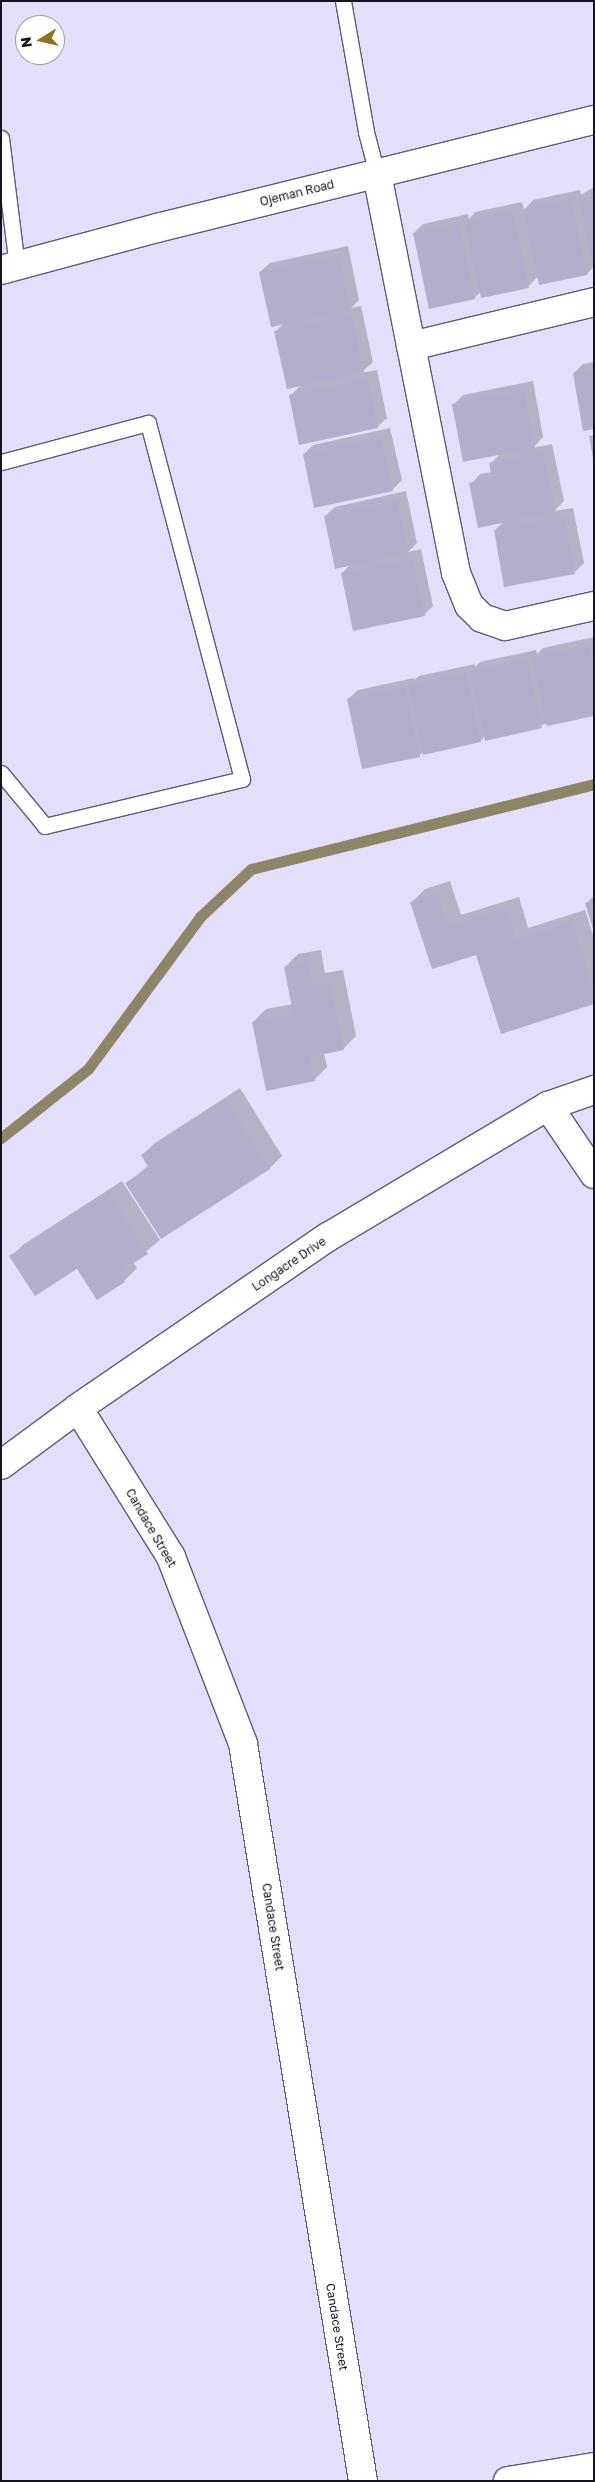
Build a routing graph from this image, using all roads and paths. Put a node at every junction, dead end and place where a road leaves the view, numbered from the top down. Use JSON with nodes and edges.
{"nodes":[{"id":1,"x":344,"y":1,"type":"edge"},
{"id":2,"x":594,"y":120,"type":"edge"},
{"id":3,"x":1,"y":138,"type":"edge"},
{"id":4,"x":377,"y":174,"type":"junction"},
{"id":5,"x":9,"y":268,"type":"edge"},
{"id":6,"x":594,"y":302,"type":"edge"},
{"id":7,"x":411,"y":346,"type":"junction"},
{"id":8,"x":1,"y":462,"type":"edge"},
{"id":9,"x":594,"y":606,"type":"edge"},
{"id":10,"x":1,"y":773,"type":"edge"},
{"id":11,"x":594,"y":1090,"type":"edge"},
{"id":12,"x":548,"y":1106,"type":"junction"},
{"id":13,"x":594,"y":1174,"type":"edge"},
{"id":14,"x":78,"y":1408,"type":"junction"},
{"id":15,"x":1,"y":1465,"type":"edge"},
{"id":16,"x":594,"y":2467,"type":"edge"},
{"id":17,"x":362,"y":2481,"type":"edge"},
{"id":18,"x":508,"y":2481,"type":"edge"}],
"edges":[{"from":1,"to":4,"type":"lane"},
{"from":2,"to":4,"type":"street","name":"Ojeman Road"},
{"from":3,"to":5,"type":"lane"},
{"from":4,"to":5,"type":"street","name":"Ojeman Road"},
{"from":4,"to":7,"type":"street"},
{"from":6,"to":7,"type":"street"},
{"from":7,"to":9,"type":"street"},
{"from":8,"to":10,"type":"lane"},
{"from":11,"to":12,"type":"street","name":"Longacre Drive"},
{"from":12,"to":13,"type":"street"},
{"from":12,"to":14,"type":"street","name":"Longacre Drive"},
{"from":14,"to":15,"type":"street","name":"Longacre Drive"},
{"from":14,"to":17,"type":"street","name":"Candace Street"},
{"from":16,"to":18,"type":"street"}]}
